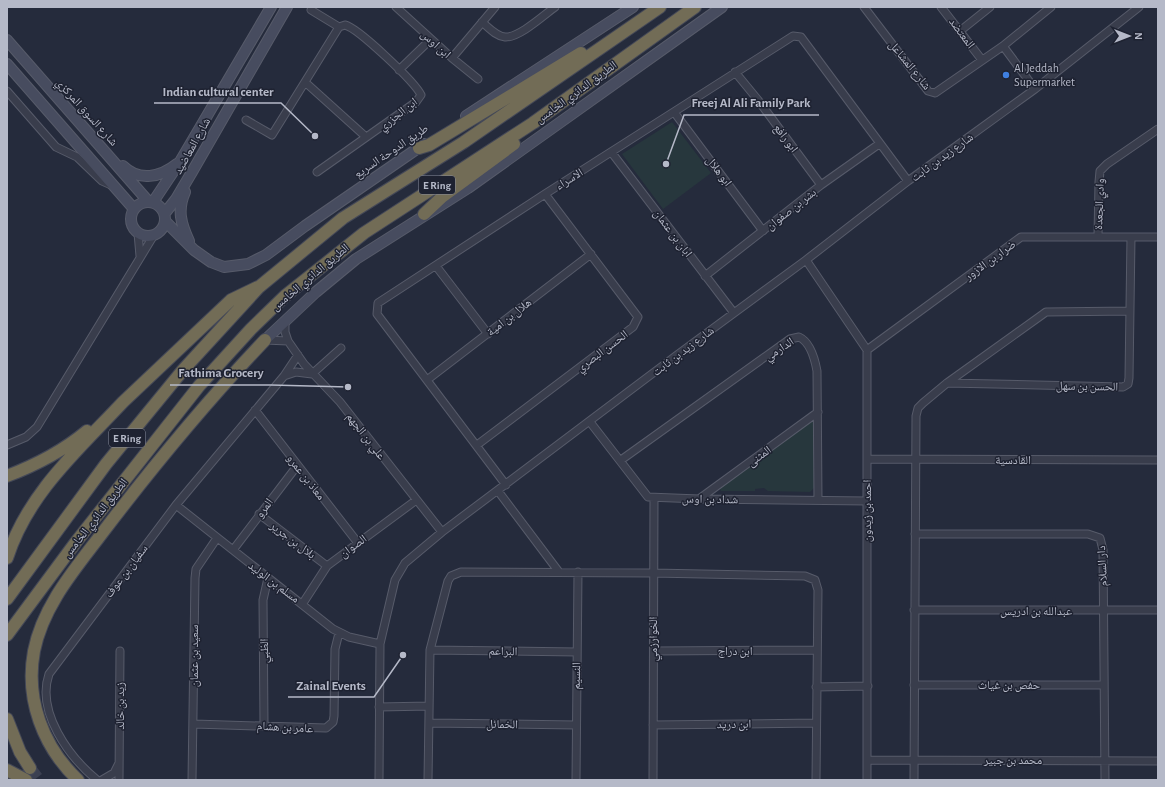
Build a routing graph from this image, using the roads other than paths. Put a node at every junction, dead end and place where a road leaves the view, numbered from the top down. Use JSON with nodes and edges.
{"nodes":[{"id":1,"x":271,"y":7,"type":"edge"},
{"id":2,"x":287,"y":7,"type":"edge"},
{"id":3,"x":396,"y":7,"type":"edge"},
{"id":4,"x":495,"y":7,"type":"edge"},
{"id":5,"x":555,"y":7,"type":"edge"},
{"id":6,"x":633,"y":7,"type":"edge"},
{"id":7,"x":660,"y":7,"type":"edge"},
{"id":8,"x":695,"y":7,"type":"edge"},
{"id":9,"x":722,"y":7,"type":"edge"},
{"id":10,"x":864,"y":7,"type":"edge"},
{"id":11,"x":942,"y":7,"type":"edge"},
{"id":12,"x":990,"y":7,"type":"edge"},
{"id":13,"x":1138,"y":7,"type":"edge"},
{"id":14,"x":1048,"y":8,"type":"edge"},
{"id":15,"x":311,"y":10,"type":"dead end"},
{"id":16,"x":482,"y":22,"type":"junction"},
{"id":17,"x":339,"y":27,"type":"junction"},
{"id":18,"x":960,"y":31,"type":"junction"},
{"id":19,"x":431,"y":39,"type":"junction"},
{"id":20,"x":7,"y":40,"type":"edge"},
{"id":21,"x":1003,"y":46,"type":"junction"},
{"id":22,"x":600,"y":49,"type":"junction"},
{"id":23,"x":452,"y":58,"type":"junction"},
{"id":24,"x":982,"y":60,"type":"junction"},
{"id":25,"x":7,"y":64,"type":"edge"},
{"id":26,"x":399,"y":70,"type":"junction"},
{"id":27,"x":735,"y":72,"type":"junction"},
{"id":28,"x":478,"y":79,"type":"dead end"},
{"id":29,"x":305,"y":82,"type":"junction"},
{"id":30,"x":1035,"y":89,"type":"junction"},
{"id":31,"x":7,"y":91,"type":"edge"},
{"id":32,"x":674,"y":112,"type":"junction"},
{"id":33,"x":246,"y":120,"type":"dead end"},
{"id":34,"x":533,"y":123,"type":"junction"},
{"id":35,"x":1158,"y":129,"type":"edge"},
{"id":36,"x":366,"y":137,"type":"junction"},
{"id":37,"x":96,"y":140,"type":"junction"},
{"id":38,"x":880,"y":144,"type":"junction"},
{"id":39,"x":419,"y":148,"type":"junction"},
{"id":40,"x":612,"y":152,"type":"junction"},
{"id":41,"x":181,"y":160,"type":"junction"},
{"id":42,"x":192,"y":172,"type":"junction"},
{"id":43,"x":317,"y":172,"type":"dead end"},
{"id":44,"x":908,"y":181,"type":"junction"},
{"id":45,"x":821,"y":185,"type":"junction"},
{"id":46,"x":115,"y":186,"type":"junction"},
{"id":47,"x":546,"y":194,"type":"junction"},
{"id":48,"x":151,"y":201,"type":"junction"},
{"id":49,"x":134,"y":209,"type":"junction"},
{"id":50,"x":424,"y":214,"type":"junction"},
{"id":51,"x":165,"y":218,"type":"junction"},
{"id":52,"x":764,"y":231,"type":"junction"},
{"id":53,"x":138,"y":233,"type":"junction"},
{"id":54,"x":154,"y":235,"type":"junction"},
{"id":55,"x":1098,"y":236,"type":"junction"},
{"id":56,"x":1131,"y":237,"type":"junction"},
{"id":57,"x":1158,"y":237,"type":"edge"},
{"id":58,"x":194,"y":250,"type":"junction"},
{"id":59,"x":591,"y":254,"type":"junction"},
{"id":60,"x":140,"y":256,"type":"junction"},
{"id":61,"x":806,"y":260,"type":"junction"},
{"id":62,"x":436,"y":266,"type":"junction"},
{"id":63,"x":705,"y":276,"type":"junction"},
{"id":64,"x":259,"y":287,"type":"junction"},
{"id":65,"x":1130,"y":311,"type":"junction"},
{"id":66,"x":734,"y":313,"type":"junction"},
{"id":67,"x":285,"y":322,"type":"junction"},
{"id":68,"x":488,"y":334,"type":"junction"},
{"id":69,"x":265,"y":340,"type":"junction"},
{"id":70,"x":288,"y":341,"type":"junction"},
{"id":71,"x":341,"y":348,"type":"dead end"},
{"id":72,"x":868,"y":350,"type":"junction"},
{"id":73,"x":298,"y":355,"type":"junction"},
{"id":74,"x":312,"y":374,"type":"junction"},
{"id":75,"x":284,"y":376,"type":"junction"},
{"id":76,"x":427,"y":380,"type":"junction"},
{"id":77,"x":947,"y":383,"type":"junction"},
{"id":78,"x":120,"y":405,"type":"junction"},
{"id":79,"x":255,"y":410,"type":"junction"},
{"id":80,"x":818,"y":412,"type":"junction"},
{"id":81,"x":590,"y":422,"type":"junction"},
{"id":82,"x":7,"y":445,"type":"edge"},
{"id":83,"x":477,"y":445,"type":"junction"},
{"id":84,"x":868,"y":459,"type":"junction"},
{"id":85,"x":916,"y":459,"type":"junction"},
{"id":86,"x":622,"y":460,"type":"junction"},
{"id":87,"x":1158,"y":460,"type":"edge"},
{"id":88,"x":297,"y":466,"type":"junction"},
{"id":89,"x":7,"y":476,"type":"edge"},
{"id":90,"x":506,"y":485,"type":"junction"},
{"id":91,"x":498,"y":491,"type":"junction"},
{"id":92,"x":654,"y":498,"type":"junction"},
{"id":93,"x":699,"y":499,"type":"junction"},
{"id":94,"x":818,"y":500,"type":"junction"},
{"id":95,"x":415,"y":501,"type":"junction"},
{"id":96,"x":867,"y":501,"type":"junction"},
{"id":97,"x":176,"y":505,"type":"junction"},
{"id":98,"x":259,"y":514,"type":"junction"},
{"id":99,"x":442,"y":532,"type":"junction"},
{"id":100,"x":915,"y":534,"type":"junction"},
{"id":101,"x":217,"y":538,"type":"junction"},
{"id":102,"x":358,"y":543,"type":"junction"},
{"id":103,"x":233,"y":550,"type":"junction"},
{"id":104,"x":7,"y":558,"type":"edge"},
{"id":105,"x":326,"y":566,"type":"junction"},
{"id":106,"x":559,"y":572,"type":"junction"},
{"id":107,"x":578,"y":572,"type":"junction"},
{"id":108,"x":653,"y":573,"type":"junction"},
{"id":109,"x":268,"y":578,"type":"junction"},
{"id":110,"x":7,"y":599,"type":"edge"},
{"id":111,"x":303,"y":604,"type":"junction"},
{"id":112,"x":914,"y":610,"type":"junction"},
{"id":113,"x":1158,"y":610,"type":"edge"},
{"id":114,"x":1104,"y":611,"type":"junction"},
{"id":115,"x":339,"y":633,"type":"junction"},
{"id":116,"x":7,"y":634,"type":"edge"},
{"id":117,"x":380,"y":644,"type":"junction"},
{"id":118,"x":430,"y":650,"type":"junction"},
{"id":119,"x":816,"y":650,"type":"junction"},
{"id":120,"x":120,"y":651,"type":"dead end"},
{"id":121,"x":654,"y":651,"type":"junction"},
{"id":122,"x":577,"y":652,"type":"junction"},
{"id":123,"x":914,"y":685,"type":"junction"},
{"id":124,"x":1104,"y":685,"type":"junction"},
{"id":125,"x":868,"y":686,"type":"junction"},
{"id":126,"x":816,"y":687,"type":"junction"},
{"id":127,"x":428,"y":706,"type":"junction"},
{"id":128,"x":379,"y":707,"type":"junction"},
{"id":129,"x":7,"y":719,"type":"edge"},
{"id":130,"x":429,"y":723,"type":"junction"},
{"id":131,"x":816,"y":723,"type":"junction"},
{"id":132,"x":194,"y":724,"type":"junction"},
{"id":133,"x":264,"y":725,"type":"junction"},
{"id":134,"x":576,"y":725,"type":"junction"},
{"id":135,"x":653,"y":725,"type":"junction"},
{"id":136,"x":867,"y":760,"type":"junction"},
{"id":137,"x":914,"y":760,"type":"junction"},
{"id":138,"x":1105,"y":760,"type":"junction"},
{"id":139,"x":1158,"y":760,"type":"edge"},
{"id":140,"x":120,"y":761,"type":"junction"},
{"id":141,"x":30,"y":768,"type":"tunnel mouth"},
{"id":142,"x":7,"y":770,"type":"edge"},
{"id":143,"x":26,"y":780,"type":"tunnel mouth"},
{"id":144,"x":78,"y":780,"type":"edge"},
{"id":145,"x":97,"y":780,"type":"edge"},
{"id":146,"x":102,"y":780,"type":"edge"},
{"id":147,"x":120,"y":780,"type":"edge"},
{"id":148,"x":192,"y":780,"type":"edge"},
{"id":149,"x":379,"y":780,"type":"edge"},
{"id":150,"x":428,"y":780,"type":"edge"},
{"id":151,"x":576,"y":780,"type":"edge"},
{"id":152,"x":653,"y":780,"type":"edge"},
{"id":153,"x":816,"y":780,"type":"edge"},
{"id":154,"x":867,"y":780,"type":"edge"},
{"id":155,"x":914,"y":780,"type":"edge"},
{"id":156,"x":1105,"y":780,"type":"edge"}],
"edges":[{"from":1,"to":41,"type":"street","name":"شارع المعاضيد"},
{"from":2,"to":42,"type":"street","name":"شارع المعاضيد"},
{"from":3,"to":19,"type":"street","name":"ابن اوس"},
{"from":4,"to":16,"type":"street"},
{"from":5,"to":16,"type":"street"},
{"from":6,"to":39,"type":"street","name":"طريق الدوحة السريع"},
{"from":7,"to":22,"type":"highway","name":"الطريق الدائري الخامس","number":"E Ring"},
{"from":8,"to":34,"type":"highway","name":"الطريق الدائري الخامس","number":"E Ring"},
{"from":9,"to":50,"type":"street"},
{"from":10,"to":24,"type":"street","name":"شارع المشاعل"},
{"from":11,"to":18,"type":"street","name":"المعتضد"},
{"from":12,"to":18,"type":"street"},
{"from":13,"to":30,"type":"street","name":"شارع زيد بن ثابت"},
{"from":14,"to":21,"type":"street","name":"شارع المشاعل"},
{"from":15,"to":17,"type":"street","name":"ابن الجزري"},
{"from":16,"to":23,"type":"street"},
{"from":17,"to":26,"type":"street","name":"ابن الجزري"},
{"from":17,"to":29,"type":"street"},
{"from":18,"to":24,"type":"street","name":"المعتضد"},
{"from":19,"to":23,"type":"street","name":"ابن اوس"},
{"from":19,"to":26,"type":"street"},
{"from":20,"to":37,"type":"street","name":"شارع السوق المركزي"},
{"from":21,"to":24,"type":"street","name":"شارع المشاعل"},
{"from":21,"to":30,"type":"street"},
{"from":22,"to":39,"type":"highway"},
{"from":22,"to":64,"type":"highway","name":"الطريق الدائري الخامس","number":"E Ring"},
{"from":23,"to":28,"type":"street","name":"ابن اوس"},
{"from":25,"to":46,"type":"street"},
{"from":26,"to":36,"type":"street","name":"ابن الجزري"},
{"from":27,"to":32,"type":"street","name":"الاسراء"},
{"from":27,"to":38,"type":"street","name":"الاسراء"},
{"from":27,"to":45,"type":"street","name":"ابو رافع"},
{"from":29,"to":33,"type":"street"},
{"from":29,"to":36,"type":"street","name":"ابن الجزري"},
{"from":30,"to":44,"type":"street","name":"شارع زيد بن ثابت"},
{"from":31,"to":46,"type":"street"},
{"from":32,"to":40,"type":"street","name":"الاسراء"},
{"from":32,"to":52,"type":"street","name":"ابو هلال"},
{"from":34,"to":50,"type":"highway"},
{"from":34,"to":116,"type":"highway","name":"الطريق الدائري الخامس","number":"E Ring"},
{"from":35,"to":55,"type":"street","name":"وادي الجعدة"},
{"from":36,"to":43,"type":"street","name":"ابن الجزري"},
{"from":37,"to":41,"type":"street"},
{"from":37,"to":48,"type":"street","name":"شارع السوق المركزي"},
{"from":38,"to":44,"type":"street","name":"الاسراء"},
{"from":38,"to":45,"type":"street","name":"بشر بن صفوان"},
{"from":39,"to":58,"type":"street","name":"طريق الدوحة السريع"},
{"from":40,"to":47,"type":"street","name":"الاسراء"},
{"from":40,"to":63,"type":"street","name":"ابان بن عثمان"},
{"from":41,"to":48,"type":"street","name":"شارع المعاضيد"},
{"from":42,"to":51,"type":"street","name":"شارع المعاضيد"},
{"from":42,"to":58,"type":"street"},
{"from":44,"to":61,"type":"street","name":"شارع زيد بن ثابت"},
{"from":45,"to":52,"type":"street","name":"بشر بن صفوان"},
{"from":46,"to":49,"type":"street"},
{"from":47,"to":59,"type":"street","name":"الحسن البصري"},
{"from":47,"to":62,"type":"street","name":"الاسراء"},
{"from":48,"to":49,"type":"street"},
{"from":48,"to":51,"type":"street"},
{"from":49,"to":53,"type":"street"},
{"from":50,"to":67,"type":"street"},
{"from":51,"to":54,"type":"street"},
{"from":51,"to":58,"type":"street","name":"طريق الدوحة السريع"},
{"from":52,"to":63,"type":"street","name":"بشر بن صفوان"},
{"from":53,"to":54,"type":"street"},
{"from":53,"to":60,"type":"street"},
{"from":54,"to":60,"type":"street"},
{"from":55,"to":56,"type":"street","name":"ضرار بن الازور"},
{"from":55,"to":72,"type":"street","name":"ضرار بن الازور"},
{"from":56,"to":57,"type":"street","name":"ضرار بن الازور"},
{"from":56,"to":65,"type":"street","name":"الحسن بن سهل"},
{"from":59,"to":68,"type":"street","name":"هلال بن امية"},
{"from":59,"to":83,"type":"street","name":"الحسن البصري"},
{"from":60,"to":82,"type":"street"},
{"from":61,"to":66,"type":"street","name":"شارع زيد بن ثابت"},
{"from":61,"to":72,"type":"street"},
{"from":62,"to":68,"type":"street"},
{"from":62,"to":76,"type":"street","name":"الاسراء"},
{"from":63,"to":66,"type":"street","name":"ابان بن عثمان"},
{"from":64,"to":78,"type":"highway"},
{"from":64,"to":110,"type":"highway","name":"الطريق الدائري الخامس","number":"E Ring"},
{"from":65,"to":77,"type":"street"},
{"from":65,"to":77,"type":"street","name":"الحسن بن سهل"},
{"from":66,"to":81,"type":"street","name":"شارع زيد بن ثابت"},
{"from":67,"to":69,"type":"street"},
{"from":67,"to":70,"type":"street","name":"علي بن الجهم"},
{"from":68,"to":76,"type":"street","name":"هلال بن امية"},
{"from":69,"to":70,"type":"street"},
{"from":69,"to":144,"type":"highway"},
{"from":70,"to":73,"type":"street","name":"علي بن الجهم"},
{"from":71,"to":74,"type":"street"},
{"from":72,"to":84,"type":"street","name":"احمد بن زيدون"},
{"from":73,"to":74,"type":"street","name":"علي بن الجهم"},
{"from":73,"to":75,"type":"street","name":"سفيان بن عوف"},
{"from":74,"to":75,"type":"street"},
{"from":74,"to":95,"type":"street","name":"علي بن الجهم"},
{"from":75,"to":79,"type":"street","name":"سفيان بن عوف"},
{"from":76,"to":83,"type":"street","name":"الاسراء"},
{"from":77,"to":85,"type":"street"},
{"from":78,"to":89,"type":"highway"},
{"from":78,"to":104,"type":"highway"},
{"from":79,"to":88,"type":"street","name":"معاذ بن عمرو"},
{"from":79,"to":97,"type":"street","name":"سفيان بن عوف"},
{"from":80,"to":86,"type":"street","name":"الدارمي"},
{"from":80,"to":93,"type":"street","name":"المثنى"},
{"from":80,"to":94,"type":"street","name":"الدارمي"},
{"from":81,"to":86,"type":"street"},
{"from":81,"to":90,"type":"street","name":"شارع زيد بن ثابت"},
{"from":83,"to":90,"type":"street","name":"الاسراء"},
{"from":84,"to":85,"type":"street","name":"القادسية"},
{"from":84,"to":96,"type":"street","name":"احمد بن زيدون"},
{"from":85,"to":87,"type":"street","name":"القادسية"},
{"from":85,"to":100,"type":"street"},
{"from":86,"to":92,"type":"street"},
{"from":88,"to":98,"type":"street","name":"المرو"},
{"from":88,"to":102,"type":"street","name":"معاذ بن عمرو"},
{"from":90,"to":91,"type":"street","name":"شارع زيد بن ثابت"},
{"from":91,"to":99,"type":"street","name":"شارع زيد بن ثابت"},
{"from":91,"to":106,"type":"street"},
{"from":92,"to":93,"type":"street","name":"شداد بن اوس"},
{"from":92,"to":108,"type":"street","name":"الخوارزمي"},
{"from":93,"to":94,"type":"street","name":"شداد بن اوس"},
{"from":94,"to":96,"type":"street","name":"شداد بن اوس"},
{"from":95,"to":99,"type":"street","name":"علي بن الجهم"},
{"from":95,"to":102,"type":"street","name":"الصوان"},
{"from":96,"to":125,"type":"street","name":"احمد بن زيدون"},
{"from":97,"to":101,"type":"street","name":"مسلم بن الوليد"},
{"from":97,"to":145,"type":"street","name":"سفيان بن عوف"},
{"from":98,"to":103,"type":"street","name":"المرو"},
{"from":98,"to":105,"type":"street","name":"بلال بن جرير"},
{"from":99,"to":117,"type":"street","name":"شارع زيد بن ثابت"},
{"from":100,"to":112,"type":"street"},
{"from":100,"to":114,"type":"street","name":"دار السلام"},
{"from":101,"to":103,"type":"street","name":"مسلم بن الوليد"},
{"from":101,"to":132,"type":"street","name":"سعيد بن عثمان"},
{"from":102,"to":105,"type":"street","name":"الصوان"},
{"from":103,"to":109,"type":"street","name":"مسلم بن الوليد"},
{"from":105,"to":111,"type":"street","name":"الصوان"},
{"from":106,"to":107,"type":"street"},
{"from":106,"to":118,"type":"street"},
{"from":107,"to":108,"type":"street"},
{"from":107,"to":122,"type":"street","name":"النسيم"},
{"from":108,"to":119,"type":"street"},
{"from":108,"to":121,"type":"street","name":"الخوارزمي"},
{"from":109,"to":111,"type":"street","name":"مسلم بن الوليد"},
{"from":109,"to":133,"type":"street","name":"الظبي"},
{"from":111,"to":115,"type":"street","name":"مسلم بن الوليد"},
{"from":112,"to":114,"type":"street","name":"عبدالله بن ادريس"},
{"from":112,"to":123,"type":"street"},
{"from":113,"to":114,"type":"street","name":"عبدالله بن ادريس"},
{"from":114,"to":124,"type":"street","name":"دار السلام"},
{"from":115,"to":117,"type":"street","name":"مسلم بن الوليد"},
{"from":115,"to":133,"type":"street","name":"عامر بن هشام"},
{"from":117,"to":128,"type":"street","name":"شارع زيد بن ثابت"},
{"from":118,"to":122,"type":"street","name":"البراعم"},
{"from":118,"to":127,"type":"street"},
{"from":119,"to":121,"type":"street","name":"ابن دراج"},
{"from":119,"to":126,"type":"street"},
{"from":120,"to":140,"type":"street","name":"زيد بن خالد"},
{"from":121,"to":135,"type":"street","name":"الخوارزمي"},
{"from":122,"to":134,"type":"street","name":"النسيم"},
{"from":123,"to":124,"type":"street","name":"حفص بن غياث"},
{"from":123,"to":137,"type":"street"},
{"from":124,"to":138,"type":"street","name":"دار السلام"},
{"from":125,"to":126,"type":"street"},
{"from":125,"to":136,"type":"street","name":"احمد بن زيدون"},
{"from":126,"to":131,"type":"street"},
{"from":127,"to":128,"type":"street"},
{"from":127,"to":130,"type":"street"},
{"from":128,"to":149,"type":"street","name":"شارع زيد بن ثابت"},
{"from":129,"to":141,"type":"highway"},
{"from":130,"to":134,"type":"street","name":"الخمائل"},
{"from":130,"to":150,"type":"street"},
{"from":131,"to":135,"type":"street","name":"ابن دريد"},
{"from":131,"to":153,"type":"street"},
{"from":132,"to":133,"type":"street","name":"عامر بن هشام"},
{"from":132,"to":148,"type":"street","name":"سعيد بن عثمان"},
{"from":134,"to":151,"type":"street","name":"النسيم"},
{"from":135,"to":152,"type":"street","name":"الخوارزمي"},
{"from":136,"to":137,"type":"street","name":"محمد بن جبير"},
{"from":136,"to":154,"type":"street","name":"احمد بن زيدون"},
{"from":137,"to":138,"type":"street","name":"محمد بن جبير"},
{"from":137,"to":155,"type":"street"},
{"from":138,"to":139,"type":"street","name":"محمد بن جبير"},
{"from":138,"to":156,"type":"street","name":"دار السلام"},
{"from":140,"to":146,"type":"street"},
{"from":140,"to":147,"type":"street","name":"زيد بن خالد"},
{"from":142,"to":143,"type":"highway"}]}
